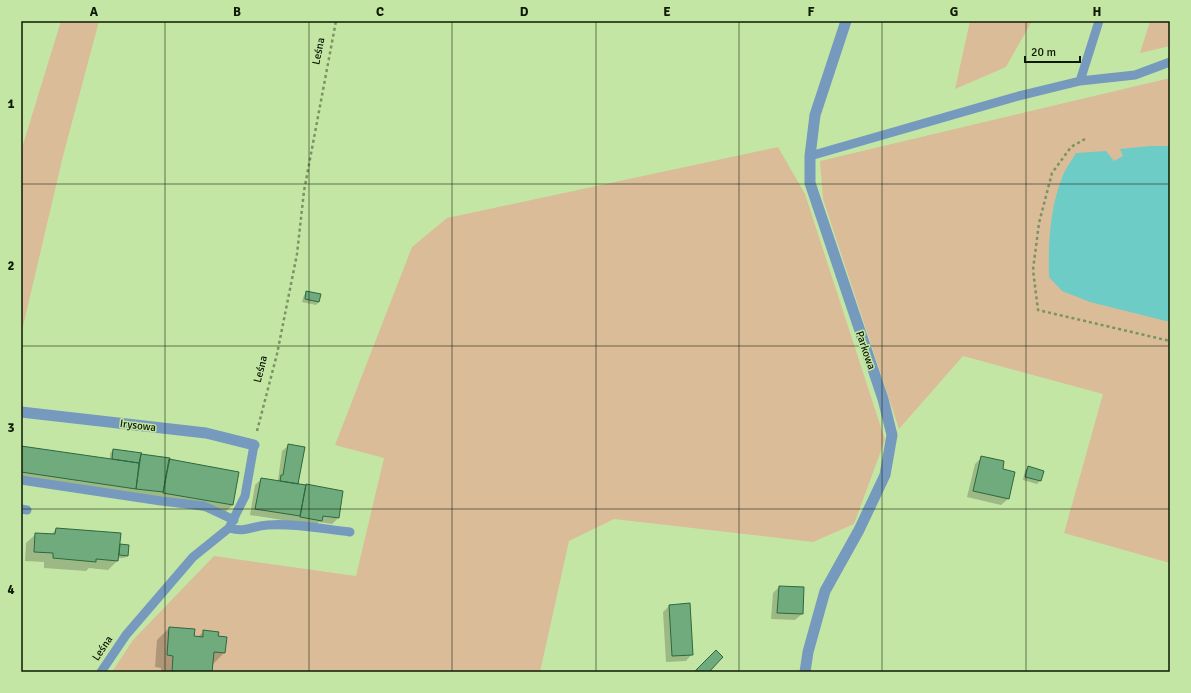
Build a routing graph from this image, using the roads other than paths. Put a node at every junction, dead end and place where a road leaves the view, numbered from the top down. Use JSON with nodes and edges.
{"nodes":[{"id":1,"x":846,"y":21,"type":"edge"},
{"id":2,"x":1099,"y":21,"type":"edge"},
{"id":3,"x":1170,"y":62,"type":"edge"},
{"id":4,"x":1080,"y":81,"type":"junction"},
{"id":5,"x":810,"y":156,"type":"junction"},
{"id":6,"x":21,"y":412,"type":"edge"},
{"id":7,"x":254,"y":445,"type":"joint"},
{"id":8,"x":21,"y":480,"type":"edge"},
{"id":9,"x":231,"y":524,"type":"junction"},
{"id":10,"x":350,"y":532,"type":"dead end"},
{"id":11,"x":101,"y":672,"type":"edge"},
{"id":12,"x":805,"y":672,"type":"edge"}],
"edges":[{"from":1,"to":5,"type":"street","name":"Parkowa"},
{"from":2,"to":4,"type":"lane"},
{"from":3,"to":4,"type":"lane"},
{"from":4,"to":5,"type":"lane"},
{"from":5,"to":12,"type":"street","name":"Parkowa"},
{"from":6,"to":7,"type":"street","name":"Irysowa"},
{"from":7,"to":9,"type":"lane","name":"Leśna"},
{"from":8,"to":9,"type":"lane"},
{"from":9,"to":10,"type":"lane"},
{"from":9,"to":11,"type":"lane","name":"Leśna"}]}
